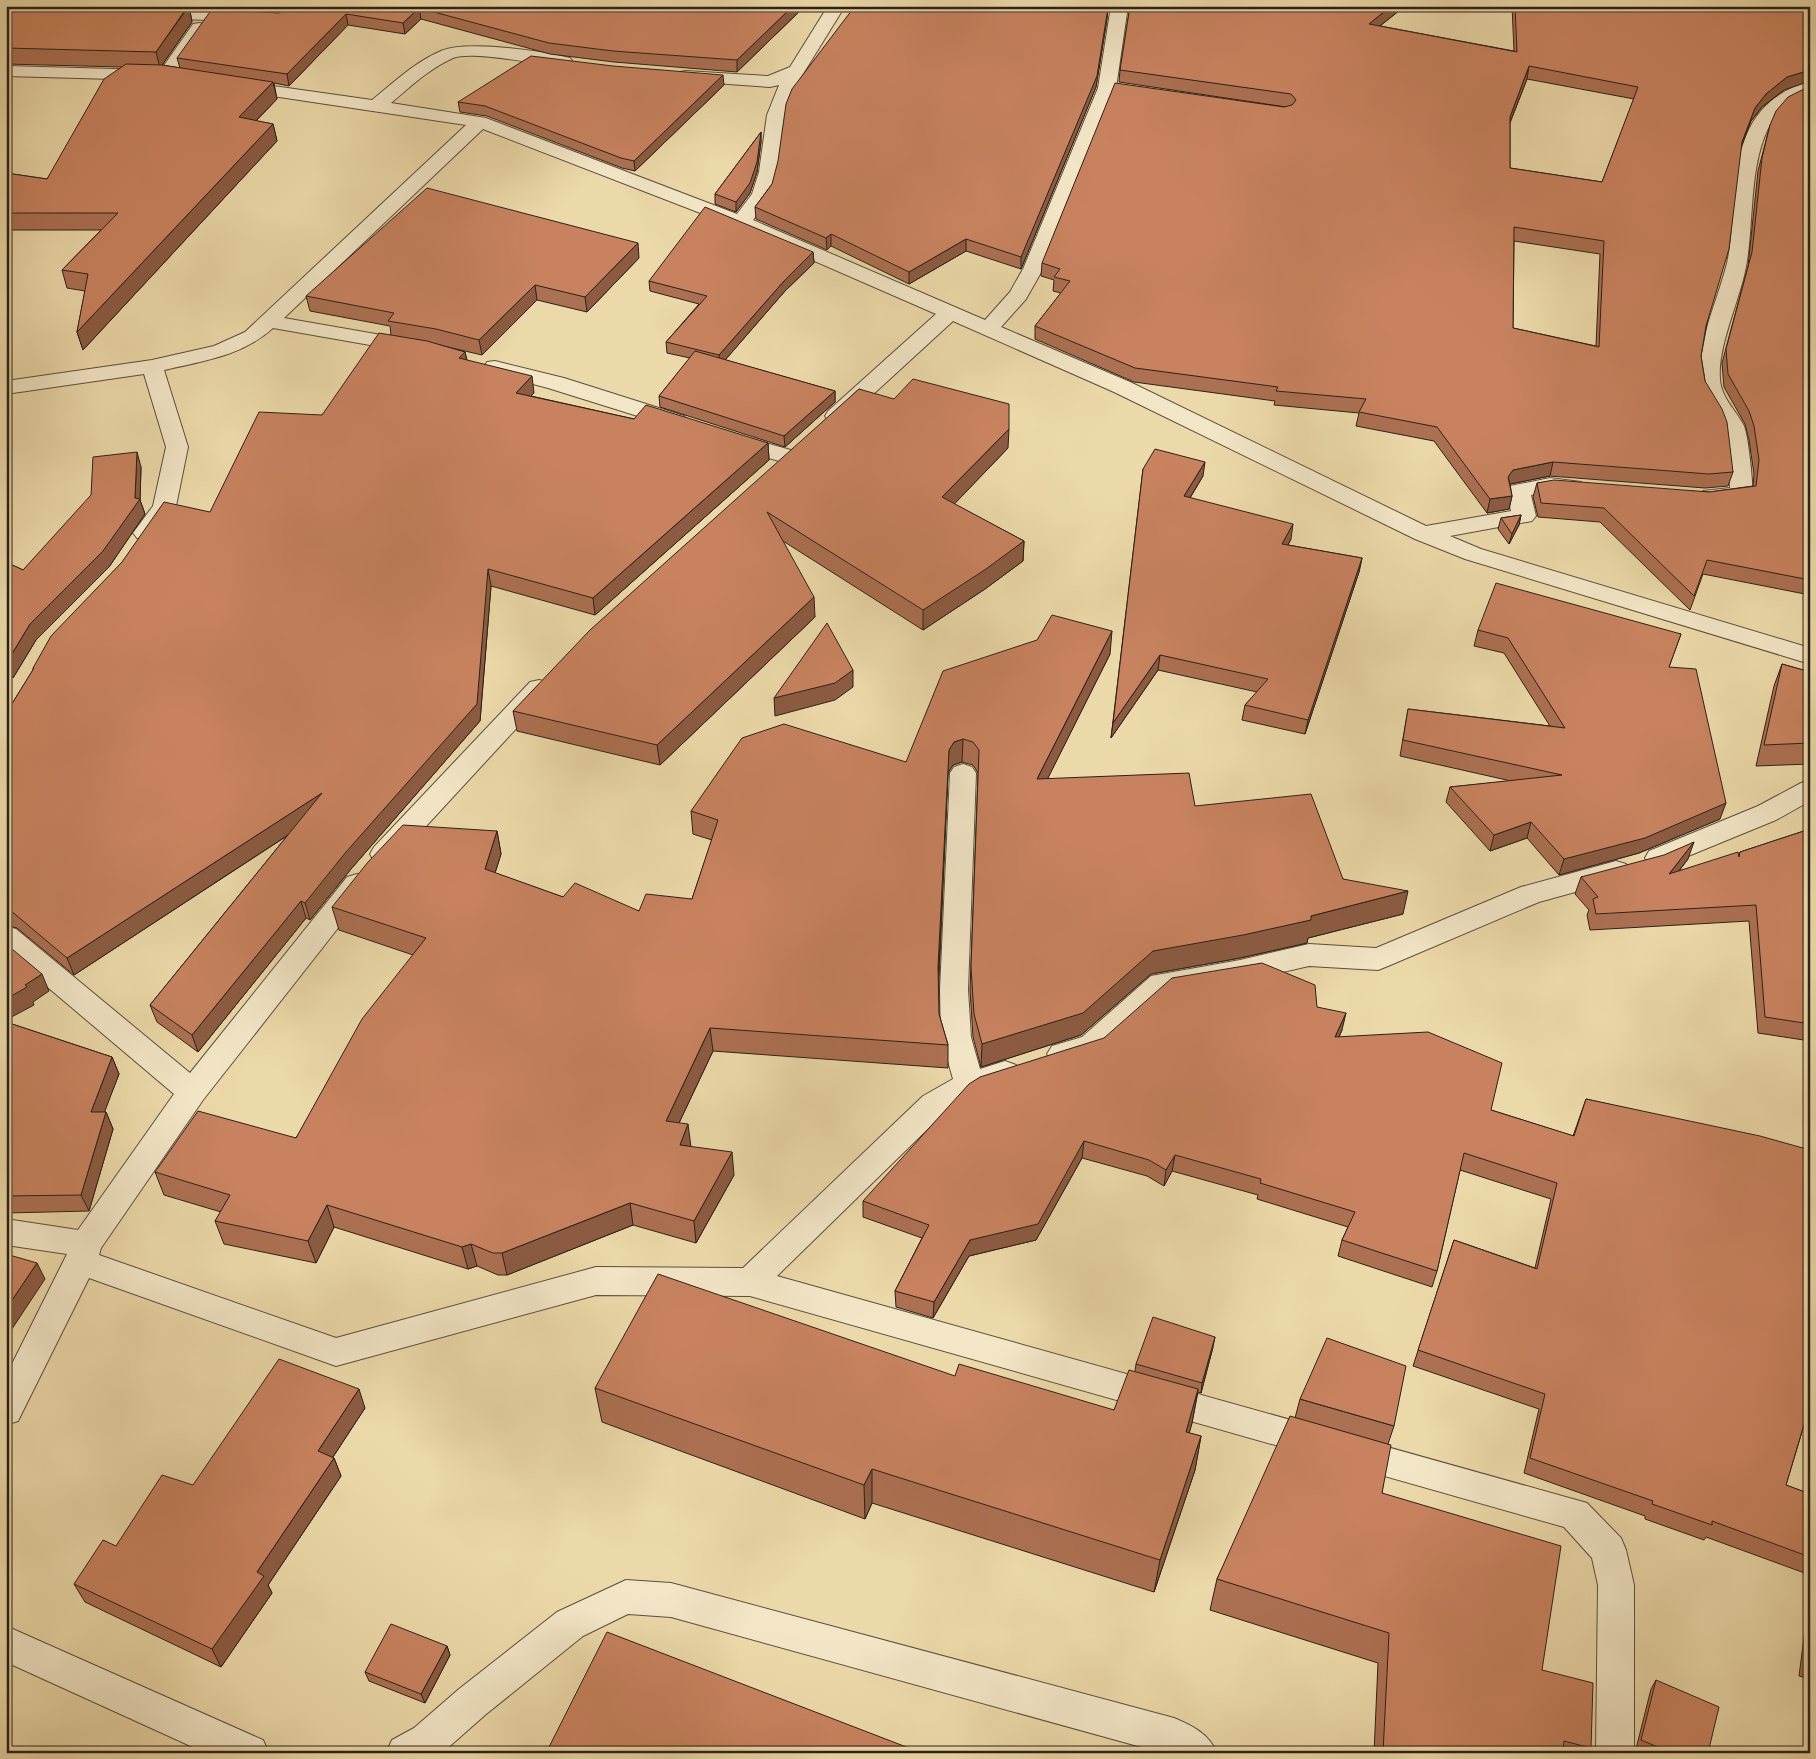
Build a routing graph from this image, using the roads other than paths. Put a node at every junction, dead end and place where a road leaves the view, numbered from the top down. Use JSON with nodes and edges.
{"nodes":[{"id":1,"x":837,"y":6,"type":"edge"},
{"id":2,"x":1120,"y":6,"type":"edge"},
{"id":3,"x":212,"y":11,"type":"edge"},
{"id":4,"x":141,"y":14,"type":"edge"},
{"id":5,"x":577,"y":64,"type":"edge"},
{"id":6,"x":797,"y":70,"type":"junction"},
{"id":7,"x":6,"y":71,"type":"edge"},
{"id":8,"x":670,"y":74,"type":"edge"},
{"id":9,"x":166,"y":75,"type":"junction"},
{"id":10,"x":186,"y":78,"type":"edge"},
{"id":11,"x":224,"y":83,"type":"edge"},
{"id":12,"x":1810,"y":87,"type":"edge"},
{"id":13,"x":1107,"y":88,"type":"junction"},
{"id":14,"x":1127,"y":90,"type":"edge"},
{"id":15,"x":376,"y":106,"type":"junction"},
{"id":16,"x":480,"y":122,"type":"junction"},
{"id":17,"x":741,"y":222,"type":"junction"},
{"id":18,"x":950,"y":313,"type":"junction"},
{"id":19,"x":268,"y":320,"type":"junction"},
{"id":20,"x":988,"y":329,"type":"junction"},
{"id":21,"x":431,"y":350,"type":"edge"},
{"id":22,"x":476,"y":362,"type":"edge"},
{"id":23,"x":152,"y":366,"type":"junction"},
{"id":24,"x":6,"y":388,"type":"edge"},
{"id":25,"x":805,"y":444,"type":"junction"},
{"id":26,"x":768,"y":476,"type":"edge"},
{"id":27,"x":1599,"y":489,"type":"edge"},
{"id":28,"x":1686,"y":495,"type":"edge"},
{"id":29,"x":1423,"y":534,"type":"junction"},
{"id":30,"x":133,"y":550,"type":"edge"},
{"id":31,"x":1810,"y":656,"type":"edge"},
{"id":32,"x":556,"y":670,"type":"edge"},
{"id":33,"x":963,"y":773,"type":"dead end"},
{"id":34,"x":1810,"y":790,"type":"edge"},
{"id":35,"x":6,"y":936,"type":"edge"},
{"id":36,"x":969,"y":1084,"type":"junction"},
{"id":37,"x":192,"y":1092,"type":"junction"},
{"id":38,"x":6,"y":1232,"type":"edge"},
{"id":39,"x":83,"y":1253,"type":"junction"},
{"id":40,"x":750,"y":1282,"type":"junction"},
{"id":41,"x":6,"y":1410,"type":"edge"},
{"id":42,"x":6,"y":1644,"type":"edge"},
{"id":43,"x":250,"y":1753,"type":"edge"},
{"id":44,"x":405,"y":1753,"type":"edge"},
{"id":45,"x":1198,"y":1753,"type":"edge"},
{"id":46,"x":1615,"y":1753,"type":"edge"}],
"edges":[{"from":1,"to":6,"type":"street"},
{"from":2,"to":13,"type":"street"},
{"from":3,"to":4,"type":"street"},
{"from":3,"to":9,"type":"street"},
{"from":5,"to":15,"type":"street"},
{"from":6,"to":8,"type":"street"},
{"from":6,"to":17,"type":"street"},
{"from":7,"to":9,"type":"street"},
{"from":9,"to":10,"type":"street"},
{"from":11,"to":15,"type":"street"},
{"from":12,"to":28,"type":"street"},
{"from":13,"to":14,"type":"street"},
{"from":13,"to":20,"type":"street"},
{"from":15,"to":16,"type":"street"},
{"from":16,"to":17,"type":"street"},
{"from":16,"to":19,"type":"street"},
{"from":17,"to":18,"type":"street"},
{"from":18,"to":20,"type":"street"},
{"from":18,"to":25,"type":"street"},
{"from":19,"to":21,"type":"street"},
{"from":19,"to":23,"type":"street"},
{"from":20,"to":29,"type":"street"},
{"from":22,"to":25,"type":"street"},
{"from":23,"to":24,"type":"street"},
{"from":23,"to":30,"type":"street"},
{"from":25,"to":26,"type":"street"},
{"from":27,"to":29,"type":"street"},
{"from":29,"to":31,"type":"street"},
{"from":32,"to":37,"type":"street"},
{"from":33,"to":36,"type":"street"},
{"from":34,"to":36,"type":"street"},
{"from":35,"to":37,"type":"street"},
{"from":36,"to":40,"type":"street"},
{"from":37,"to":39,"type":"street"},
{"from":38,"to":39,"type":"street"},
{"from":39,"to":40,"type":"street"},
{"from":39,"to":41,"type":"street"},
{"from":40,"to":46,"type":"street"},
{"from":42,"to":43,"type":"street"},
{"from":44,"to":45,"type":"street"}]}
